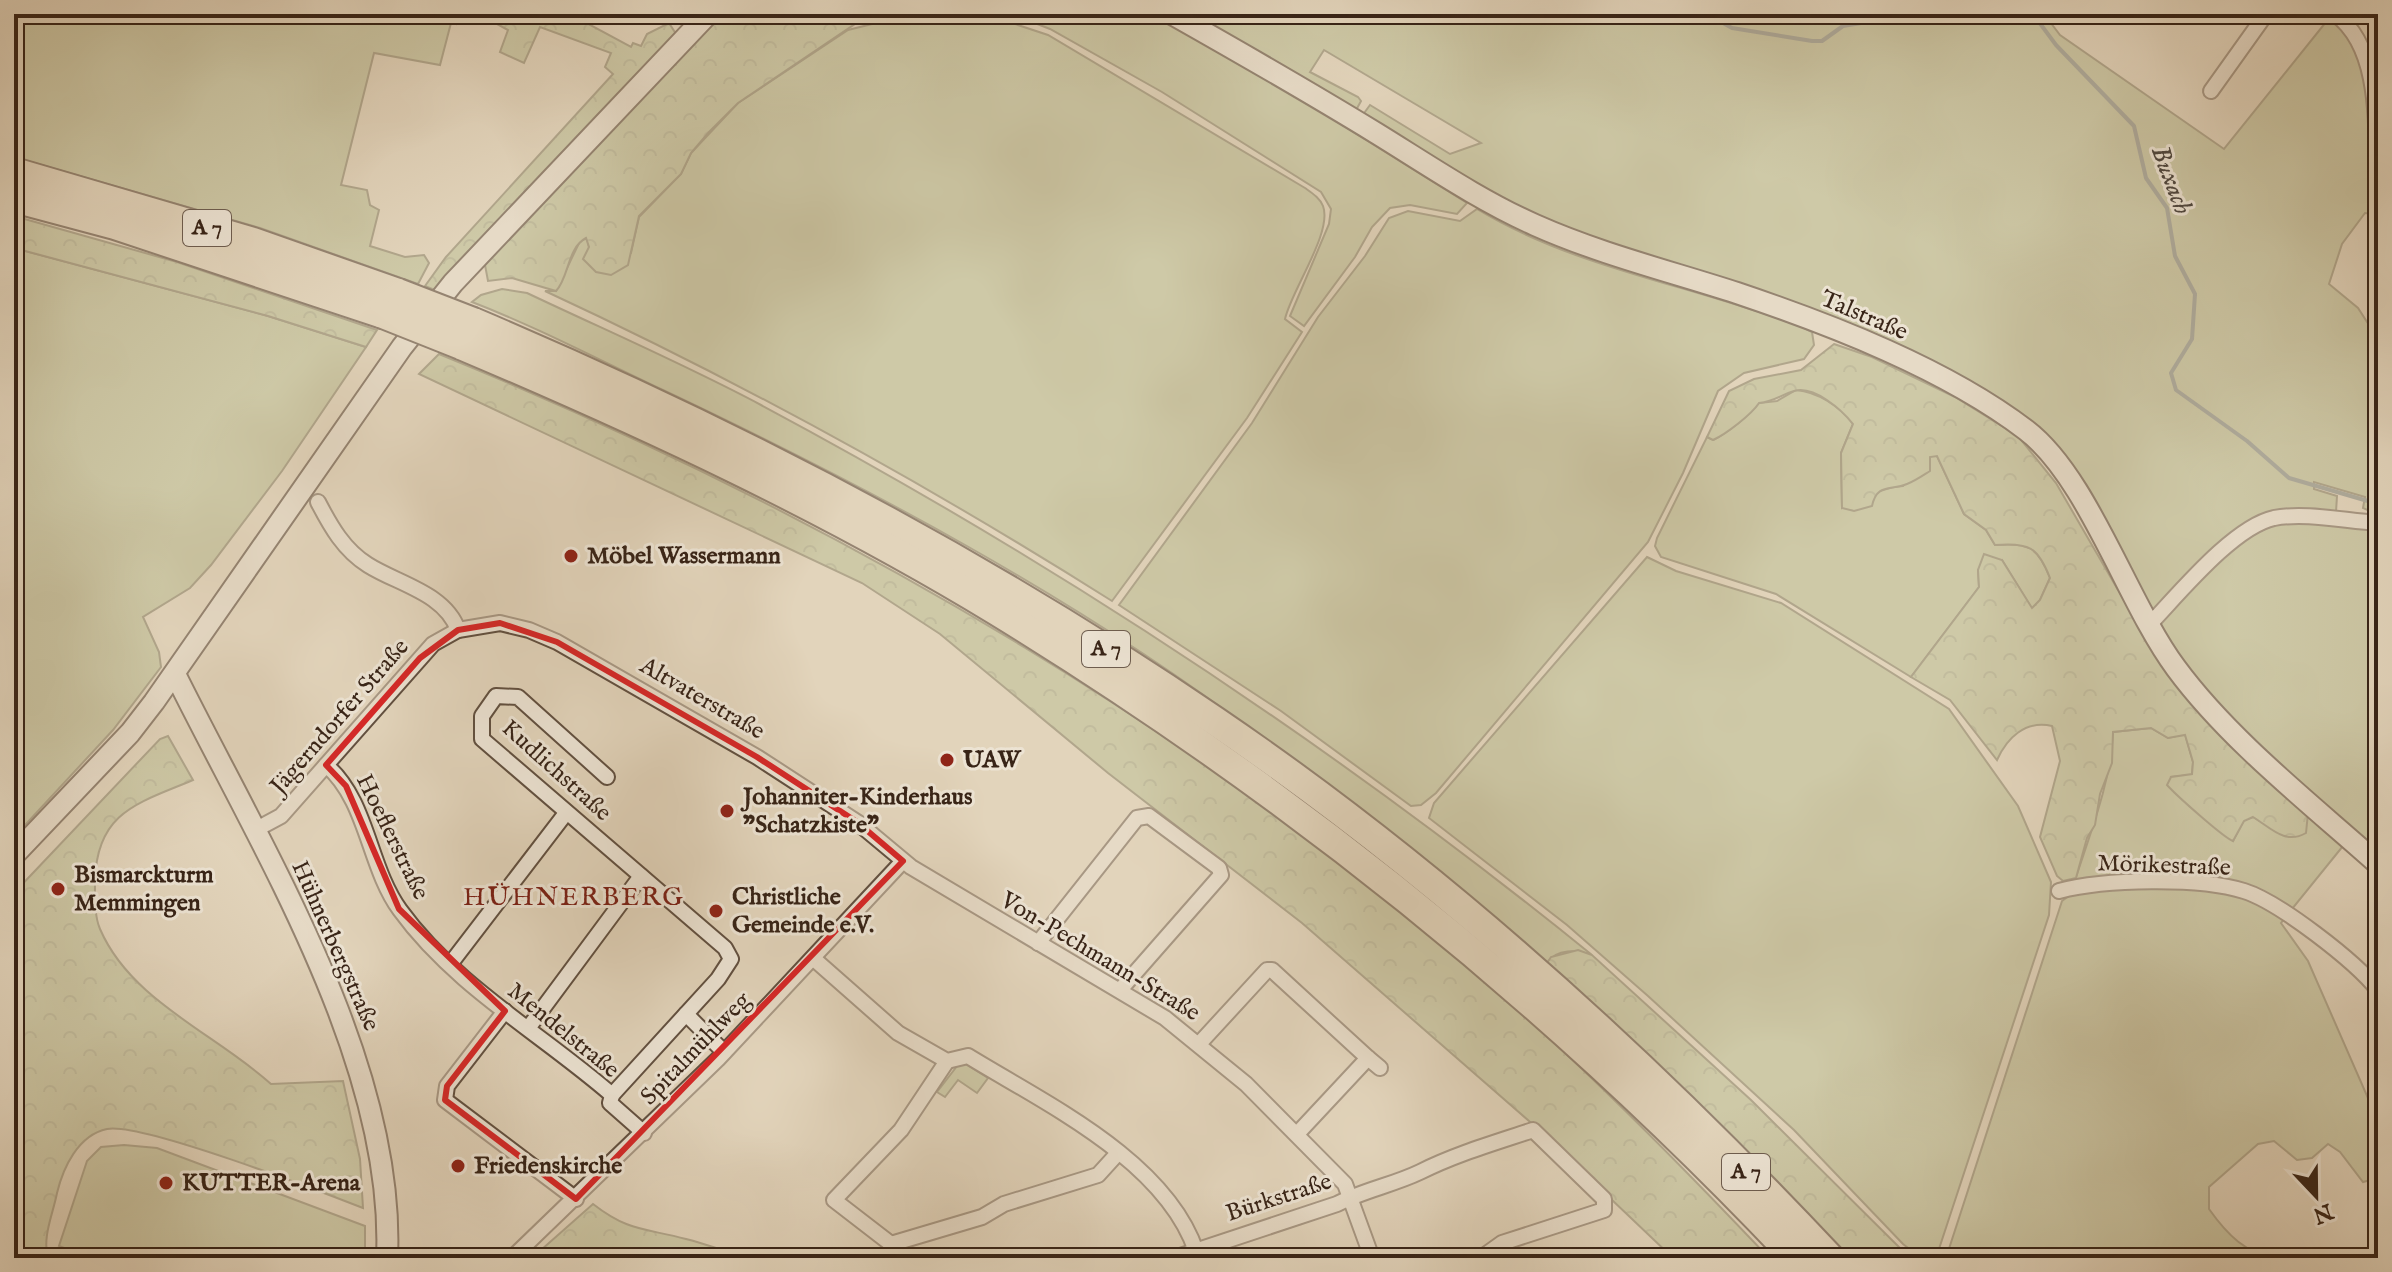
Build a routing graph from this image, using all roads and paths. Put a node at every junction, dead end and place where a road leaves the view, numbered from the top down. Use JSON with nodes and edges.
{"nodes":[{"id":1,"x":708,"y":14,"type":"edge"},
{"id":2,"x":1172,"y":14,"type":"edge"},
{"id":3,"x":2266,"y":14,"type":"edge"},
{"id":4,"x":2335,"y":14,"type":"edge"},
{"id":5,"x":2211,"y":91,"type":"dead end"},
{"id":6,"x":14,"y":172,"type":"edge"},
{"id":7,"x":14,"y":198,"type":"edge"},
{"id":8,"x":2378,"y":198,"type":"edge"},
{"id":9,"x":390,"y":304,"type":"junction"},
{"id":10,"x":467,"y":334,"type":"junction"},
{"id":11,"x":318,"y":502,"type":"dead end"},
{"id":12,"x":2378,"y":523,"type":"edge"},
{"id":13,"x":2149,"y":625,"type":"junction"},
{"id":14,"x":458,"y":630,"type":"junction"},
{"id":15,"x":175,"y":674,"type":"junction"},
{"id":16,"x":326,"y":765,"type":"junction"},
{"id":17,"x":607,"y":777,"type":"dead end"},
{"id":18,"x":566,"y":813,"type":"junction"},
{"id":19,"x":253,"y":831,"type":"junction"},
{"id":20,"x":14,"y":855,"type":"edge"},
{"id":21,"x":903,"y":861,"type":"junction"},
{"id":22,"x":2378,"y":864,"type":"edge"},
{"id":23,"x":641,"y":876,"type":"junction"},
{"id":24,"x":2059,"y":891,"type":"dead end"},
{"id":25,"x":1038,"y":943,"type":"junction"},
{"id":26,"x":814,"y":959,"type":"junction"},
{"id":27,"x":451,"y":963,"type":"junction"},
{"id":28,"x":1120,"y":990,"type":"junction"},
{"id":29,"x":2378,"y":990,"type":"edge"},
{"id":30,"x":505,"y":1011,"type":"junction"},
{"id":31,"x":686,"y":1014,"type":"junction"},
{"id":32,"x":529,"y":1027,"type":"junction"},
{"id":33,"x":1199,"y":1044,"type":"junction"},
{"id":34,"x":724,"y":1052,"type":"junction"},
{"id":35,"x":947,"y":1061,"type":"junction"},
{"id":36,"x":612,"y":1095,"type":"junction"},
{"id":37,"x":644,"y":1133,"type":"junction"},
{"id":38,"x":1297,"y":1134,"type":"junction"},
{"id":39,"x":1118,"y":1153,"type":"junction"},
{"id":40,"x":1352,"y":1197,"type":"junction"},
{"id":41,"x":576,"y":1199,"type":"junction"},
{"id":42,"x":1214,"y":1243,"type":"junction"},
{"id":43,"x":1196,"y":1251,"type":"junction"},
{"id":44,"x":387,"y":1258,"type":"edge"},
{"id":45,"x":512,"y":1258,"type":"edge"},
{"id":46,"x":1174,"y":1258,"type":"edge"},
{"id":47,"x":1219,"y":1258,"type":"edge"},
{"id":48,"x":1372,"y":1258,"type":"edge"},
{"id":49,"x":1481,"y":1258,"type":"edge"},
{"id":50,"x":1796,"y":1258,"type":"edge"},
{"id":51,"x":1830,"y":1258,"type":"edge"}],
"edges":[{"from":1,"to":15,"type":"street"},
{"from":2,"to":13,"type":"street","name":"Talstraße"},
{"from":3,"to":5,"type":"street"},
{"from":4,"to":8,"type":"street"},
{"from":6,"to":9,"type":"highway","number":"A 7"},
{"from":7,"to":9,"type":"highway","number":"A 7"},
{"from":9,"to":10,"type":"highway","number":"A 7","bridge":true},
{"from":10,"to":50,"type":"highway","number":"A 7"},
{"from":10,"to":51,"type":"highway","number":"A 7"},
{"from":11,"to":14,"type":"street"},
{"from":12,"to":13,"type":"street"},
{"from":13,"to":22,"type":"street","name":"Talstraße"},
{"from":14,"to":16,"type":"street","name":"Jägerndorfer Straße"},
{"from":14,"to":21,"type":"street","name":"Altvaterstraße"},
{"from":15,"to":19,"type":"street","name":"Hühnerbergstraße"},
{"from":15,"to":20,"type":"street"},
{"from":16,"to":19,"type":"street","name":"Jägerndorfer Straße"},
{"from":16,"to":27,"type":"street","name":"Hoeflerstraße"},
{"from":17,"to":18,"type":"street","name":"Kudlichstraße"},
{"from":18,"to":23,"type":"street","name":"Kudlichstraße"},
{"from":18,"to":27,"type":"street"},
{"from":19,"to":44,"type":"street","name":"Hühnerbergstraße"},
{"from":21,"to":25,"type":"street","name":"Von-Pechmann-Straße"},
{"from":21,"to":26,"type":"street","name":"Spitalmühlweg"},
{"from":23,"to":31,"type":"street","name":"Kudlichstraße"},
{"from":23,"to":32,"type":"street"},
{"from":24,"to":29,"type":"street","name":"Mörikestraße"},
{"from":25,"to":28,"type":"street","name":"Von-Pechmann-Straße"},
{"from":25,"to":28,"type":"street"},
{"from":26,"to":34,"type":"street","name":"Spitalmühlweg"},
{"from":26,"to":35,"type":"street"},
{"from":27,"to":30,"type":"street","name":"Mendelstraße"},
{"from":28,"to":33,"type":"street","name":"Von-Pechmann-Straße"},
{"from":30,"to":32,"type":"street","name":"Mendelstraße"},
{"from":30,"to":41,"type":"street"},
{"from":31,"to":34,"type":"street"},
{"from":31,"to":36,"type":"street"},
{"from":32,"to":36,"type":"street","name":"Mendelstraße"},
{"from":33,"to":38,"type":"street","name":"Von-Pechmann-Straße"},
{"from":33,"to":38,"type":"street"},
{"from":34,"to":37,"type":"street","name":"Spitalmühlweg"},
{"from":35,"to":39,"type":"street"},
{"from":35,"to":39,"type":"street"},
{"from":36,"to":37,"type":"street","name":"Mendelstraße"},
{"from":37,"to":41,"type":"street","name":"Spitalmühlweg"},
{"from":38,"to":40,"type":"street","name":"Von-Pechmann-Straße"},
{"from":39,"to":43,"type":"street"},
{"from":40,"to":42,"type":"street","name":"Bürkstraße"},
{"from":40,"to":48,"type":"street","name":"Von-Pechmann-Straße"},
{"from":40,"to":49,"type":"street","name":"Bürkstraße"},
{"from":41,"to":45,"type":"street","name":"Spitalmühlweg"},
{"from":42,"to":43,"type":"street","name":"Bürkstraße"},
{"from":42,"to":47,"type":"street"},
{"from":43,"to":46,"type":"street","name":"Bürkstraße"}]}
